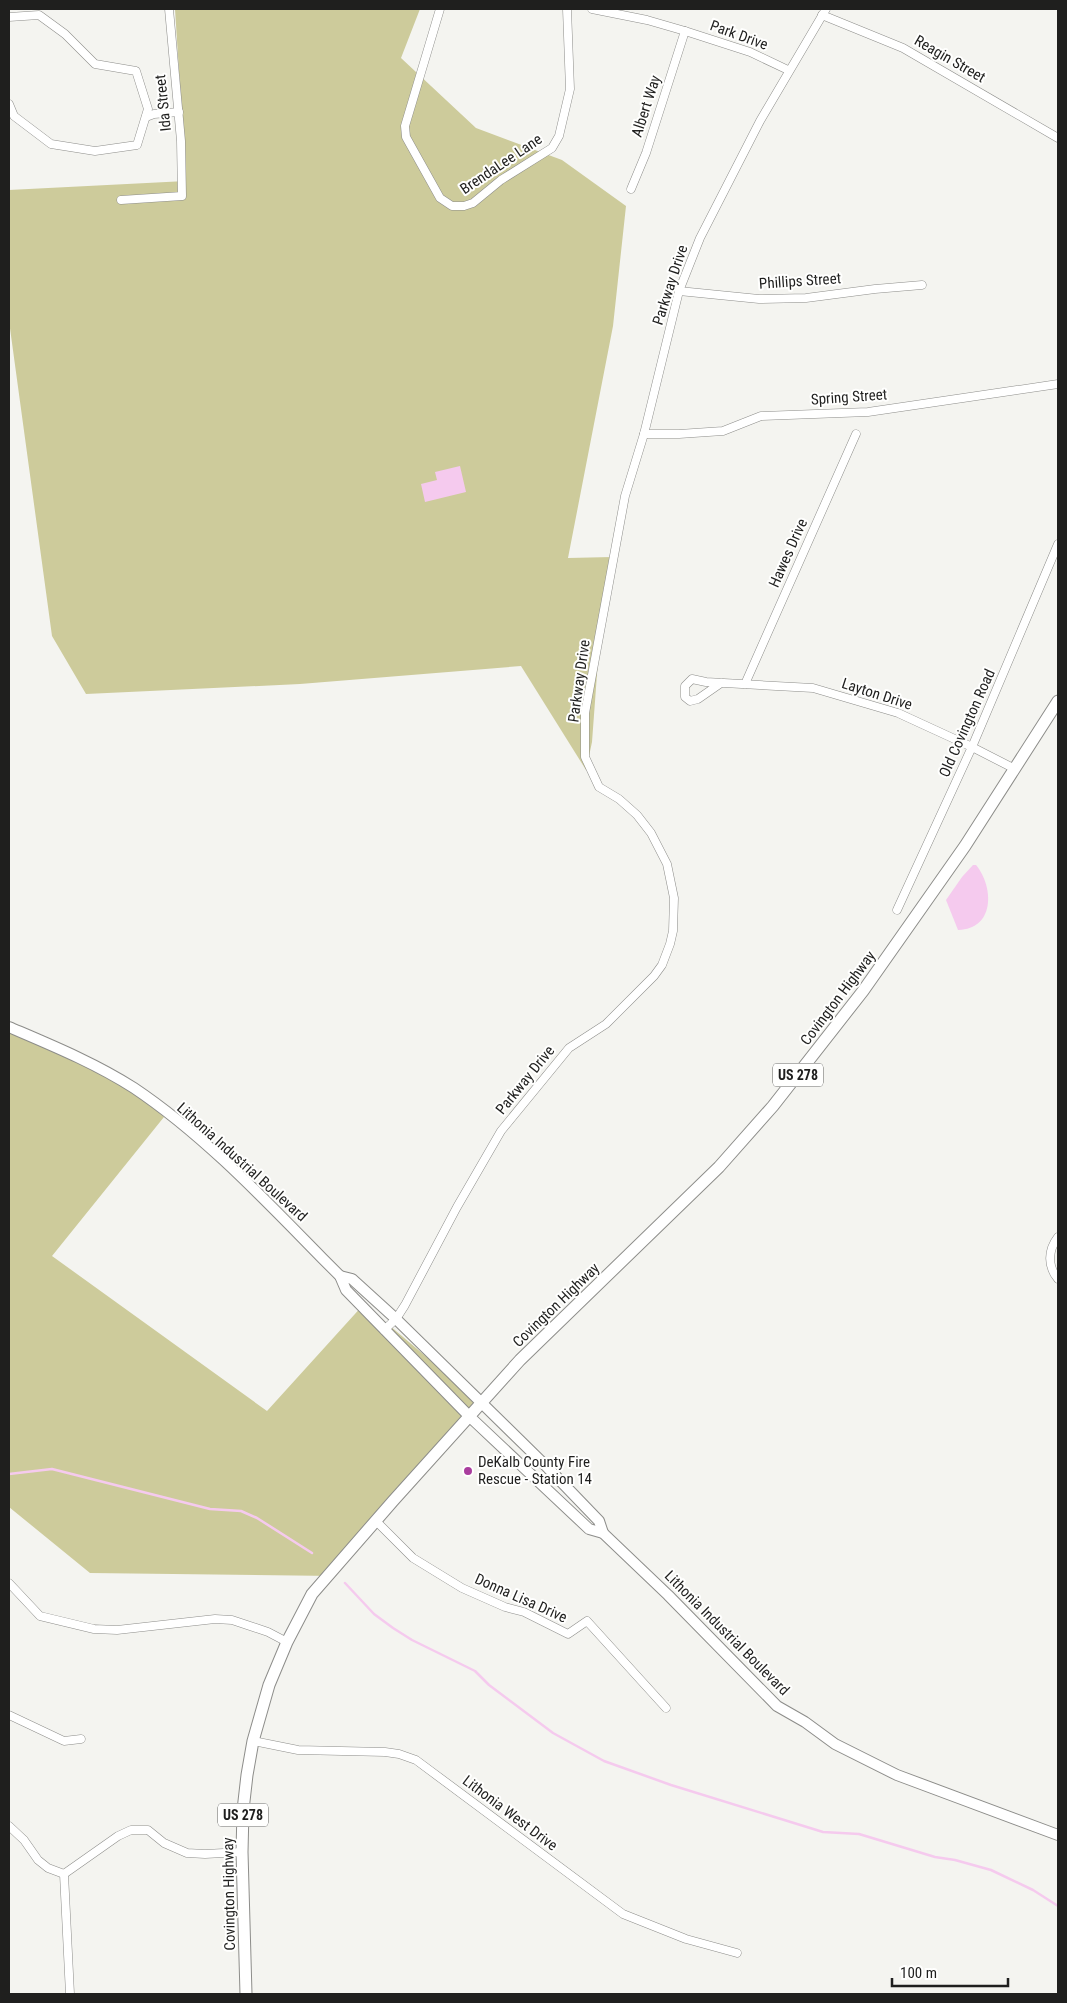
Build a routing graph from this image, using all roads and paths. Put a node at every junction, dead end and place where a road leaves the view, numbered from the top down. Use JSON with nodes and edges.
{"nodes":[{"id":1,"x":169,"y":9,"type":"edge"},
{"id":2,"x":440,"y":9,"type":"edge"},
{"id":3,"x":567,"y":9,"type":"edge"},
{"id":4,"x":592,"y":9,"type":"edge"},
{"id":5,"x":824,"y":12,"type":"edge"},
{"id":6,"x":9,"y":16,"type":"edge"},
{"id":7,"x":685,"y":31,"type":"junction"},
{"id":8,"x":788,"y":70,"type":"junction"},
{"id":9,"x":9,"y":104,"type":"edge"},
{"id":10,"x":178,"y":112,"type":"junction"},
{"id":11,"x":146,"y":117,"type":"junction"},
{"id":12,"x":1058,"y":138,"type":"edge"},
{"id":13,"x":631,"y":189,"type":"dead end"},
{"id":14,"x":121,"y":200,"type":"dead end"},
{"id":15,"x":922,"y":285,"type":"dead end"},
{"id":16,"x":679,"y":291,"type":"junction"},
{"id":17,"x":1058,"y":384,"type":"edge"},
{"id":18,"x":644,"y":434,"type":"junction"},
{"id":19,"x":856,"y":434,"type":"dead end"},
{"id":20,"x":1058,"y":544,"type":"edge"},
{"id":21,"x":721,"y":682,"type":"dead end"},
{"id":22,"x":745,"y":684,"type":"junction"},
{"id":23,"x":1058,"y":701,"type":"edge"},
{"id":24,"x":972,"y":747,"type":"junction"},
{"id":25,"x":1015,"y":769,"type":"junction"},
{"id":26,"x":897,"y":910,"type":"dead end"},
{"id":27,"x":9,"y":1027,"type":"edge"},
{"id":28,"x":1058,"y":1237,"type":"edge"},
{"id":29,"x":340,"y":1276,"type":"junction"},
{"id":30,"x":1058,"y":1279,"type":"edge"},
{"id":31,"x":396,"y":1319,"type":"junction"},
{"id":32,"x":384,"y":1330,"type":"junction"},
{"id":33,"x":482,"y":1403,"type":"junction"},
{"id":34,"x":470,"y":1417,"type":"junction"},
{"id":35,"x":376,"y":1521,"type":"junction"},
{"id":36,"x":603,"y":1533,"type":"junction"},
{"id":37,"x":9,"y":1583,"type":"edge"},
{"id":38,"x":287,"y":1642,"type":"junction"},
{"id":39,"x":666,"y":1708,"type":"dead end"},
{"id":40,"x":9,"y":1716,"type":"edge"},
{"id":41,"x":81,"y":1739,"type":"dead end"},
{"id":42,"x":253,"y":1741,"type":"junction"},
{"id":43,"x":9,"y":1826,"type":"edge"},
{"id":44,"x":1058,"y":1835,"type":"edge"},
{"id":45,"x":242,"y":1852,"type":"junction"},
{"id":46,"x":64,"y":1874,"type":"junction"},
{"id":47,"x":737,"y":1953,"type":"dead end"},
{"id":48,"x":70,"y":1994,"type":"edge"},
{"id":49,"x":246,"y":1994,"type":"edge"}],
"edges":[{"from":1,"to":10,"type":"street","name":"Ida Street"},
{"from":2,"to":3,"type":"street","name":"BrendaLee Lane"},
{"from":4,"to":7,"type":"street","name":"Park Drive"},
{"from":5,"to":8,"type":"street","name":"Parkway Drive"},
{"from":5,"to":12,"type":"street","name":"Reagin Street"},
{"from":6,"to":11,"type":"street"},
{"from":7,"to":8,"type":"street","name":"Park Drive"},
{"from":7,"to":13,"type":"street","name":"Albert Way"},
{"from":8,"to":16,"type":"street","name":"Parkway Drive"},
{"from":9,"to":11,"type":"street"},
{"from":10,"to":11,"type":"street"},
{"from":10,"to":14,"type":"street","name":"Ida Street"},
{"from":15,"to":16,"type":"street","name":"Phillips Street"},
{"from":16,"to":18,"type":"street","name":"Parkway Drive"},
{"from":17,"to":18,"type":"street","name":"Spring Street"},
{"from":18,"to":31,"type":"street","name":"Parkway Drive"},
{"from":19,"to":22,"type":"street","name":"Hawes Drive"},
{"from":20,"to":24,"type":"street","name":"Old Covington Road"},
{"from":21,"to":22,"type":"street","name":"Layton Drive"},
{"from":22,"to":24,"type":"street","name":"Layton Drive"},
{"from":23,"to":25,"type":"main road","name":"Covington Highway","number":"US 278"},
{"from":24,"to":25,"type":"street","name":"Layton Drive"},
{"from":24,"to":26,"type":"street","name":"Old Covington Road"},
{"from":25,"to":33,"type":"main road","name":"Covington Highway","number":"US 278"},
{"from":27,"to":29,"type":"main road","name":"Lithonia Industrial Boulevard"},
{"from":28,"to":30,"type":"street"},
{"from":29,"to":31,"type":"main road","name":"Lithonia Industrial Boulevard"},
{"from":29,"to":32,"type":"main road","name":"Lithonia Industrial Boulevard"},
{"from":31,"to":32,"type":"street","name":"Parkway Drive"},
{"from":31,"to":33,"type":"main road","name":"Lithonia Industrial Boulevard"},
{"from":32,"to":34,"type":"main road","name":"Lithonia Industrial Boulevard"},
{"from":33,"to":34,"type":"main road","name":"Covington Highway","number":"US 278"},
{"from":33,"to":36,"type":"main road","name":"Lithonia Industrial Boulevard"},
{"from":34,"to":35,"type":"main road","name":"Covington Highway","number":"US 278"},
{"from":34,"to":36,"type":"main road","name":"Lithonia Industrial Boulevard"},
{"from":35,"to":38,"type":"main road","name":"Covington Highway","number":"US 278"},
{"from":35,"to":39,"type":"street","name":"Donna Lisa Drive"},
{"from":36,"to":44,"type":"main road","name":"Lithonia Industrial Boulevard"},
{"from":37,"to":38,"type":"street"},
{"from":38,"to":42,"type":"main road","name":"Covington Highway","number":"US 278"},
{"from":40,"to":41,"type":"street"},
{"from":42,"to":45,"type":"main road","name":"Covington Highway","number":"US 278"},
{"from":42,"to":47,"type":"street","name":"Lithonia West Drive"},
{"from":43,"to":46,"type":"street"},
{"from":45,"to":46,"type":"street"},
{"from":45,"to":49,"type":"main road","name":"Covington Highway","number":"US 278"},
{"from":46,"to":48,"type":"street"}]}
